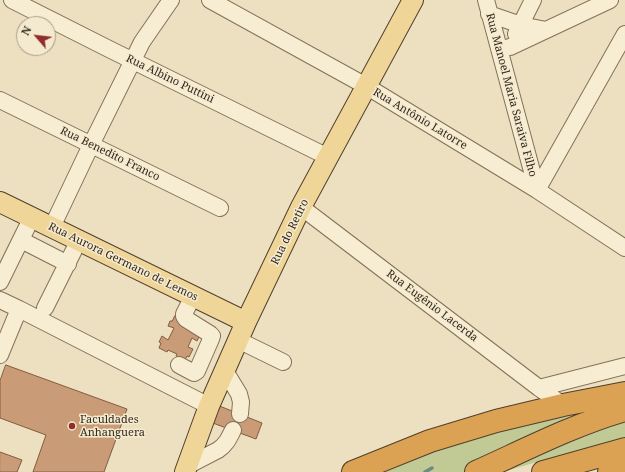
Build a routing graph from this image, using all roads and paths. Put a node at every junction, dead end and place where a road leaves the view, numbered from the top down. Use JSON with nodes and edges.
{"nodes":[{"id":1,"x":12,"y":0,"type":"edge"},
{"id":2,"x":171,"y":0,"type":"edge"},
{"id":3,"x":210,"y":0,"type":"edge"},
{"id":4,"x":413,"y":0,"type":"edge"},
{"id":5,"x":533,"y":0,"type":"edge"},
{"id":6,"x":610,"y":0,"type":"edge"},
{"id":7,"x":487,"y":7,"type":"edge"},
{"id":8,"x":521,"y":25,"type":"junction"},
{"id":9,"x":546,"y":30,"type":"junction"},
{"id":10,"x":625,"y":34,"type":"edge"},
{"id":11,"x":504,"y":48,"type":"junction"},
{"id":12,"x":132,"y":61,"type":"junction"},
{"id":13,"x":366,"y":86,"type":"junction"},
{"id":14,"x":0,"y":100,"type":"edge"},
{"id":15,"x":91,"y":145,"type":"junction"},
{"id":16,"x":328,"y":156,"type":"junction"},
{"id":17,"x":537,"y":190,"type":"junction"},
{"id":18,"x":0,"y":202,"type":"edge"},
{"id":19,"x":301,"y":207,"type":"junction"},
{"id":20,"x":220,"y":208,"type":"dead end"},
{"id":21,"x":32,"y":217,"type":"junction"},
{"id":22,"x":52,"y":227,"type":"junction"},
{"id":23,"x":21,"y":240,"type":"junction"},
{"id":24,"x":79,"y":240,"type":"junction"},
{"id":25,"x":624,"y":247,"type":"edge"},
{"id":26,"x":68,"y":264,"type":"junction"},
{"id":27,"x":0,"y":282,"type":"edge"},
{"id":28,"x":193,"y":296,"type":"junction"},
{"id":29,"x":0,"y":300,"type":"edge"},
{"id":30,"x":45,"y":308,"type":"dead end"},
{"id":31,"x":19,"y":309,"type":"junction"},
{"id":32,"x":246,"y":322,"type":"junction"},
{"id":33,"x":238,"y":340,"type":"junction"},
{"id":34,"x":1,"y":349,"type":"edge"},
{"id":35,"x":283,"y":362,"type":"dead end"},
{"id":36,"x":179,"y":365,"type":"dead end"},
{"id":37,"x":625,"y":366,"type":"edge"},
{"id":38,"x":225,"y":371,"type":"junction"},
{"id":39,"x":538,"y":388,"type":"junction"},
{"id":40,"x":625,"y":393,"type":"edge"},
{"id":41,"x":563,"y":405,"type":"junction"},
{"id":42,"x":210,"y":406,"type":"junction"},
{"id":43,"x":625,"y":410,"type":"edge"},
{"id":44,"x":240,"y":414,"type":"dead end"},
{"id":45,"x":233,"y":430,"type":"dead end"},
{"id":46,"x":625,"y":449,"type":"edge"},
{"id":47,"x":625,"y":467,"type":"edge"},
{"id":48,"x":186,"y":469,"type":"edge"},
{"id":49,"x":353,"y":472,"type":"edge"},
{"id":50,"x":476,"y":472,"type":"edge"},
{"id":51,"x":543,"y":472,"type":"edge"},
{"id":52,"x":609,"y":472,"type":"edge"}],
"edges":[{"from":1,"to":12,"type":"street","name":"Rua Albino Puttini"},
{"from":2,"to":12,"type":"street"},
{"from":3,"to":13,"type":"street","name":"Rua Antônio Latorre"},
{"from":4,"to":13,"type":"main road","name":"Rua do Retiro"},
{"from":5,"to":8,"type":"street"},
{"from":6,"to":9,"type":"street"},
{"from":7,"to":8,"type":"street"},
{"from":7,"to":11,"type":"street","name":"Rua Manoel Maria Saraiva Filho"},
{"from":8,"to":9,"type":"street"},
{"from":8,"to":11,"type":"street"},
{"from":9,"to":11,"type":"street"},
{"from":10,"to":17,"type":"street"},
{"from":11,"to":17,"type":"street","name":"Rua Manoel Maria Saraiva Filho"},
{"from":12,"to":15,"type":"street"},
{"from":12,"to":16,"type":"street","name":"Rua Albino Puttini"},
{"from":13,"to":16,"type":"main road","name":"Rua do Retiro"},
{"from":13,"to":17,"type":"street","name":"Rua Antônio Latorre"},
{"from":14,"to":15,"type":"street","name":"Rua Benedito Franco"},
{"from":15,"to":20,"type":"street","name":"Rua Benedito Franco"},
{"from":15,"to":22,"type":"street"},
{"from":16,"to":19,"type":"main road","name":"Rua do Retiro"},
{"from":17,"to":25,"type":"street","name":"Rua Antônio Latorre"},
{"from":18,"to":21,"type":"main road","name":"Rua Aurora Germano de Lemos"},
{"from":19,"to":32,"type":"main road","name":"Rua do Retiro"},
{"from":19,"to":39,"type":"street","name":"Rua Eugênio Lacerda"},
{"from":21,"to":22,"type":"main road","name":"Rua Aurora Germano de Lemos"},
{"from":21,"to":23,"type":"street"},
{"from":22,"to":24,"type":"main road","name":"Rua Aurora Germano de Lemos"},
{"from":23,"to":26,"type":"street"},
{"from":23,"to":27,"type":"street"},
{"from":24,"to":26,"type":"street"},
{"from":24,"to":28,"type":"main road","name":"Rua Aurora Germano de Lemos"},
{"from":26,"to":30,"type":"street"},
{"from":28,"to":32,"type":"main road","name":"Rua Aurora Germano de Lemos"},
{"from":28,"to":36,"type":"street"},
{"from":29,"to":31,"type":"street"},
{"from":31,"to":34,"type":"street"},
{"from":31,"to":42,"type":"street"},
{"from":32,"to":33,"type":"main road","name":"Rua do Retiro"},
{"from":33,"to":35,"type":"street"},
{"from":33,"to":38,"type":"main road","name":"Rua do Retiro"},
{"from":37,"to":39,"type":"street"},
{"from":38,"to":42,"type":"main road","name":"Rua do Retiro"},
{"from":38,"to":44,"type":"street"},
{"from":39,"to":41,"type":"street","name":"Rua Eugênio Lacerda"},
{"from":40,"to":41,"type":"highway"},
{"from":41,"to":49,"type":"highway"},
{"from":42,"to":48,"type":"main road","name":"Rua do Retiro"},
{"from":43,"to":50,"type":"highway"},
{"from":45,"to":48,"type":"street"},
{"from":46,"to":51,"type":"highway"},
{"from":47,"to":52,"type":"highway"}]}
